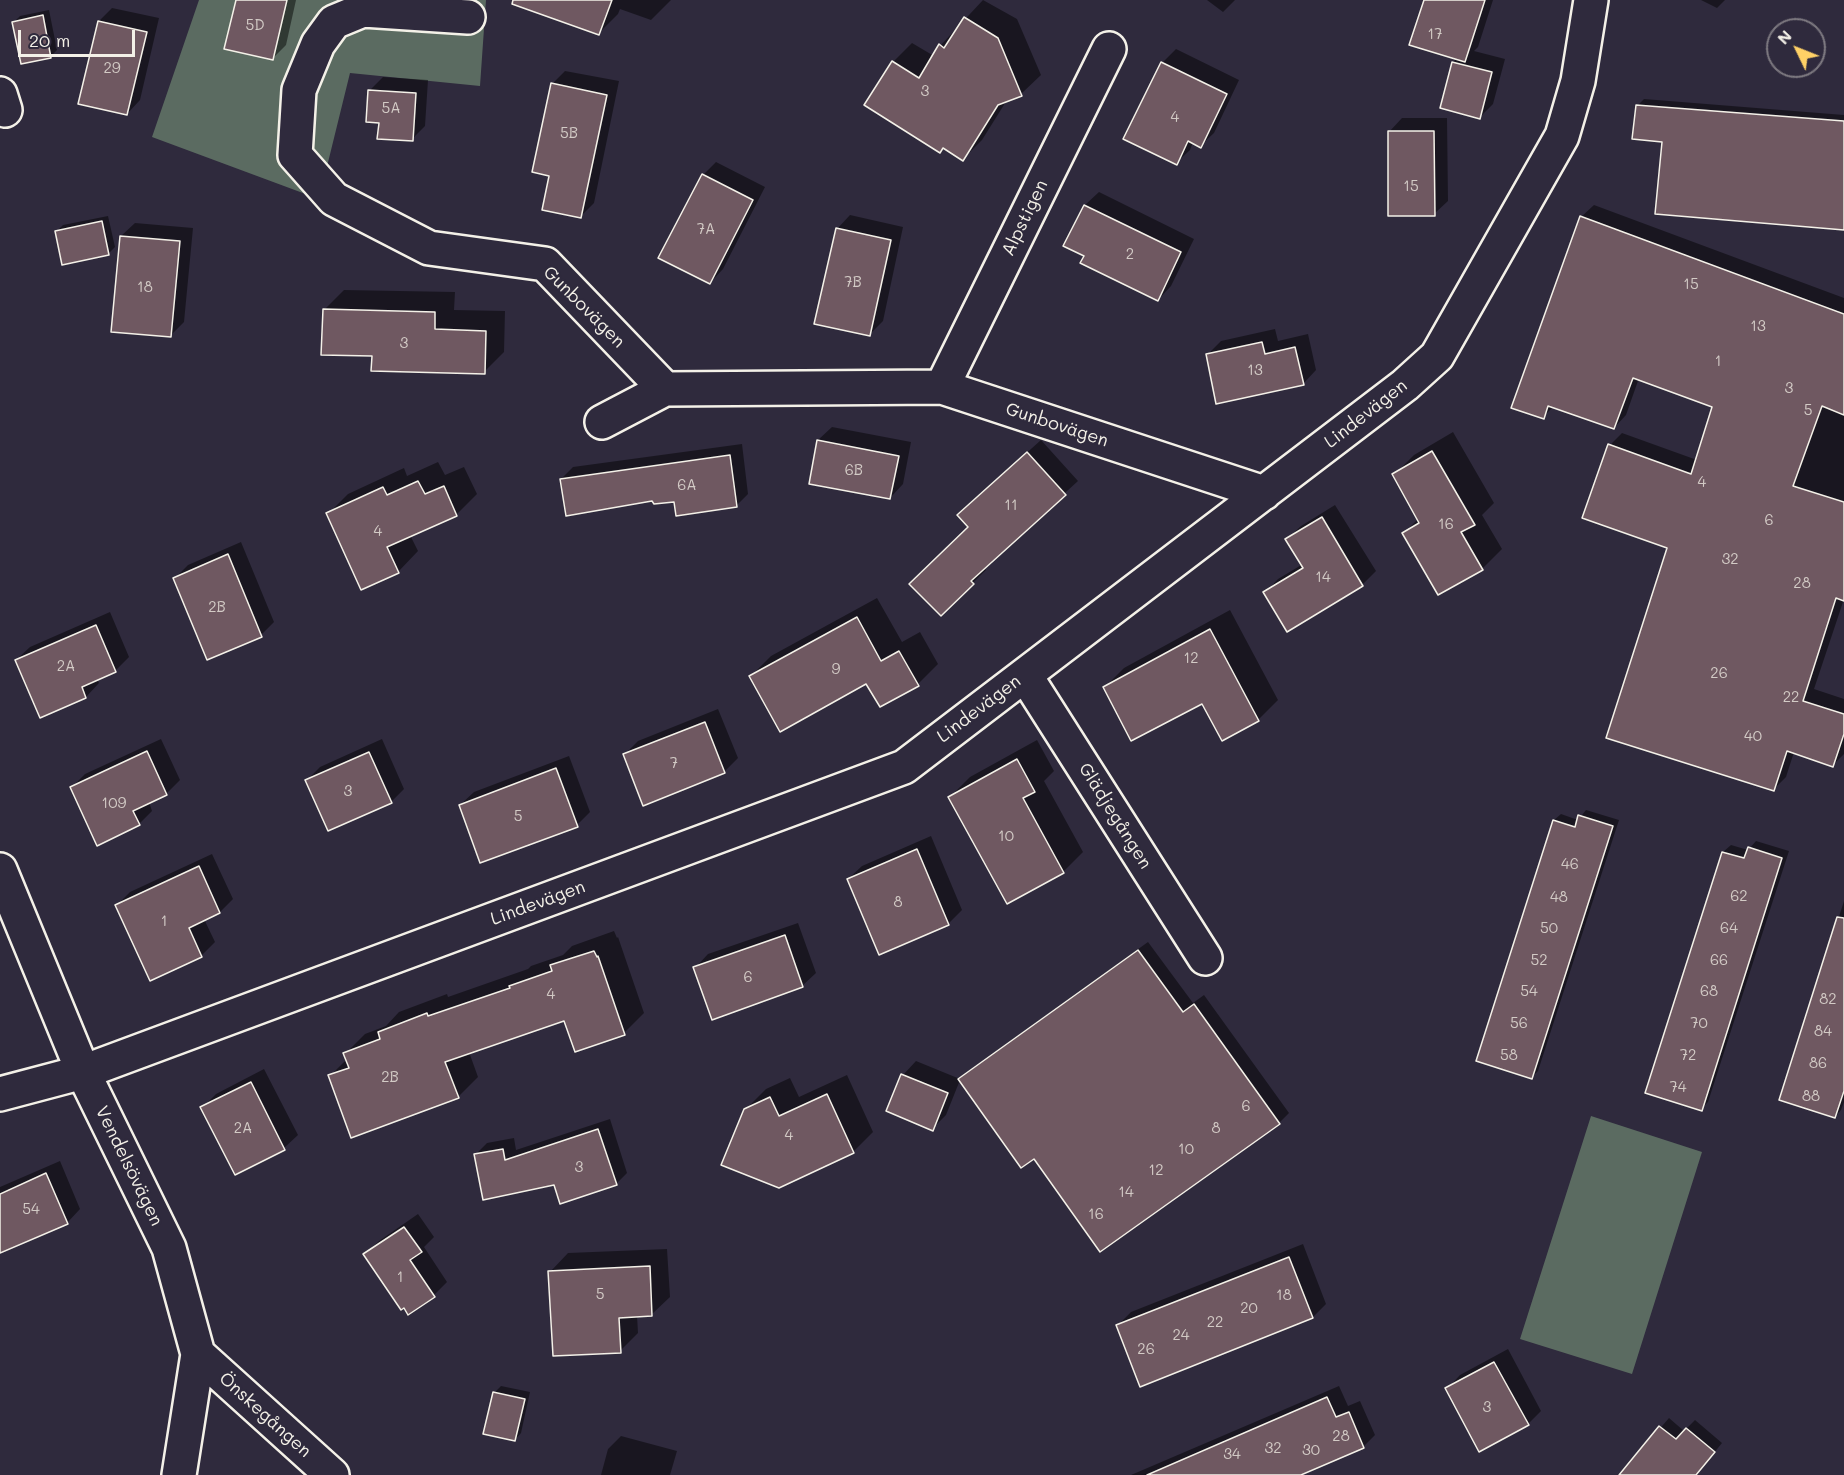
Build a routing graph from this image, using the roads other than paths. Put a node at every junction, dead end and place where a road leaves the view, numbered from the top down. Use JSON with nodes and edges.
{"nodes":[{"id":1,"x":1591,"y":0,"type":"edge"},
{"id":2,"x":468,"y":17,"type":"dead end"},
{"id":3,"x":1109,"y":49,"type":"dead end"},
{"id":4,"x":942,"y":387,"type":"junction"},
{"id":5,"x":665,"y":389,"type":"junction"},
{"id":6,"x":602,"y":422,"type":"dead end"},
{"id":7,"x":1264,"y":493,"type":"junction"},
{"id":8,"x":1025,"y":675,"type":"junction"},
{"id":9,"x":0,"y":870,"type":"edge"},
{"id":10,"x":1205,"y":958,"type":"dead end"},
{"id":11,"x":83,"y":1072,"type":"junction"},
{"id":12,"x":0,"y":1094,"type":"edge"},
{"id":13,"x":198,"y":1354,"type":"junction"},
{"id":14,"x":179,"y":1475,"type":"edge"},
{"id":15,"x":332,"y":1475,"type":"edge"}],
"edges":[{"from":1,"to":7,"type":"street","name":"Lindevägen"},
{"from":2,"to":5,"type":"street","name":"Gunbovägen"},
{"from":3,"to":4,"type":"street","name":"Alpstigen"},
{"from":4,"to":5,"type":"street","name":"Gunbovägen"},
{"from":4,"to":7,"type":"street","name":"Gunbovägen"},
{"from":5,"to":6,"type":"street","name":"Gunbovägen"},
{"from":7,"to":8,"type":"street","name":"Lindevägen"},
{"from":8,"to":10,"type":"street","name":"Glädjegången"},
{"from":8,"to":11,"type":"street","name":"Lindevägen"},
{"from":9,"to":11,"type":"street","name":"Vendelsövägen"},
{"from":11,"to":12,"type":"street","name":"Lindevägen"},
{"from":11,"to":13,"type":"street","name":"Vendelsövägen"},
{"from":13,"to":14,"type":"street","name":"Vendelsövägen"},
{"from":13,"to":15,"type":"street","name":"Önskegången"}]}
